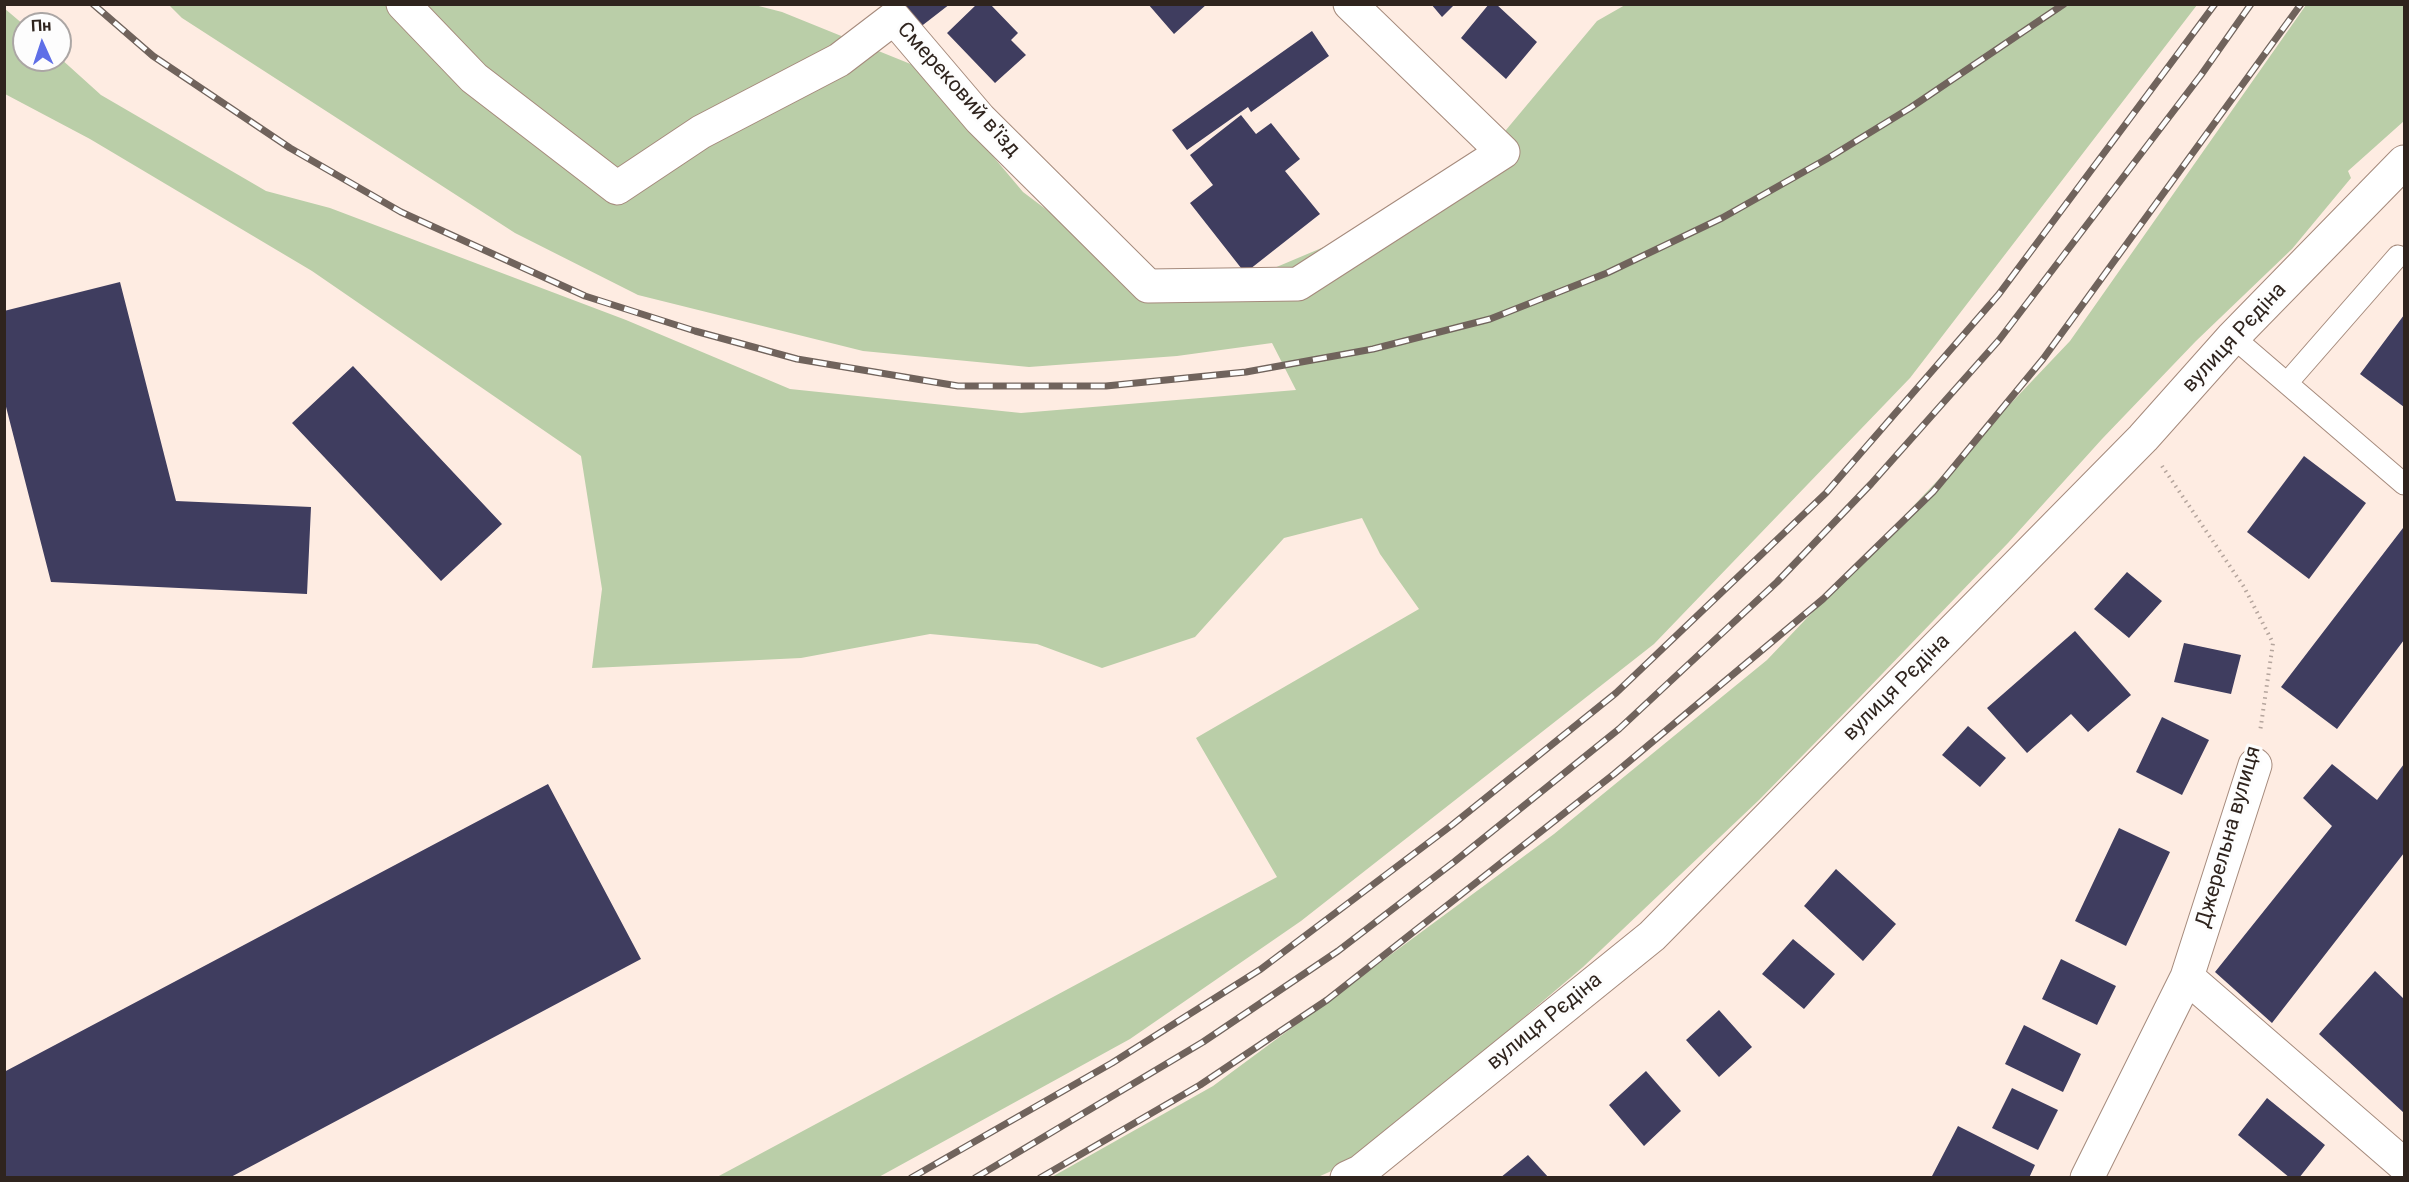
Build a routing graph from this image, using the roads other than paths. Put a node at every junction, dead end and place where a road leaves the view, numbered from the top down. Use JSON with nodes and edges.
{"nodes":[{"id":1,"x":403,"y":4,"type":"edge"},
{"id":2,"x":1350,"y":4,"type":"edge"},
{"id":3,"x":2404,"y":162,"type":"edge"},
{"id":4,"x":2398,"y":256,"type":"dead end"},
{"id":5,"x":2233,"y":337,"type":"junction"},
{"id":6,"x":2286,"y":383,"type":"junction"},
{"id":7,"x":2404,"y":484,"type":"edge"},
{"id":8,"x":2255,"y":765,"type":"road end"},
{"id":9,"x":2187,"y":976,"type":"junction"},
{"id":10,"x":2404,"y":1165,"type":"edge"},
{"id":11,"x":1355,"y":1176,"type":"edge"},
{"id":12,"x":2087,"y":1178,"type":"edge"}],
"edges":[{"from":1,"to":2,"type":"street","name":"Смерековий в'їзд"},
{"from":3,"to":5,"type":"street","name":"вулиця Рєдіна"},
{"from":4,"to":6,"type":"lane"},
{"from":5,"to":6,"type":"lane"},
{"from":5,"to":11,"type":"street","name":"вулиця Рєдіна"},
{"from":6,"to":7,"type":"lane"},
{"from":8,"to":9,"type":"street","name":"Джерельна вулиця"},
{"from":9,"to":10,"type":"street"},
{"from":9,"to":12,"type":"street","name":"Джерельна вулиця"}]}
